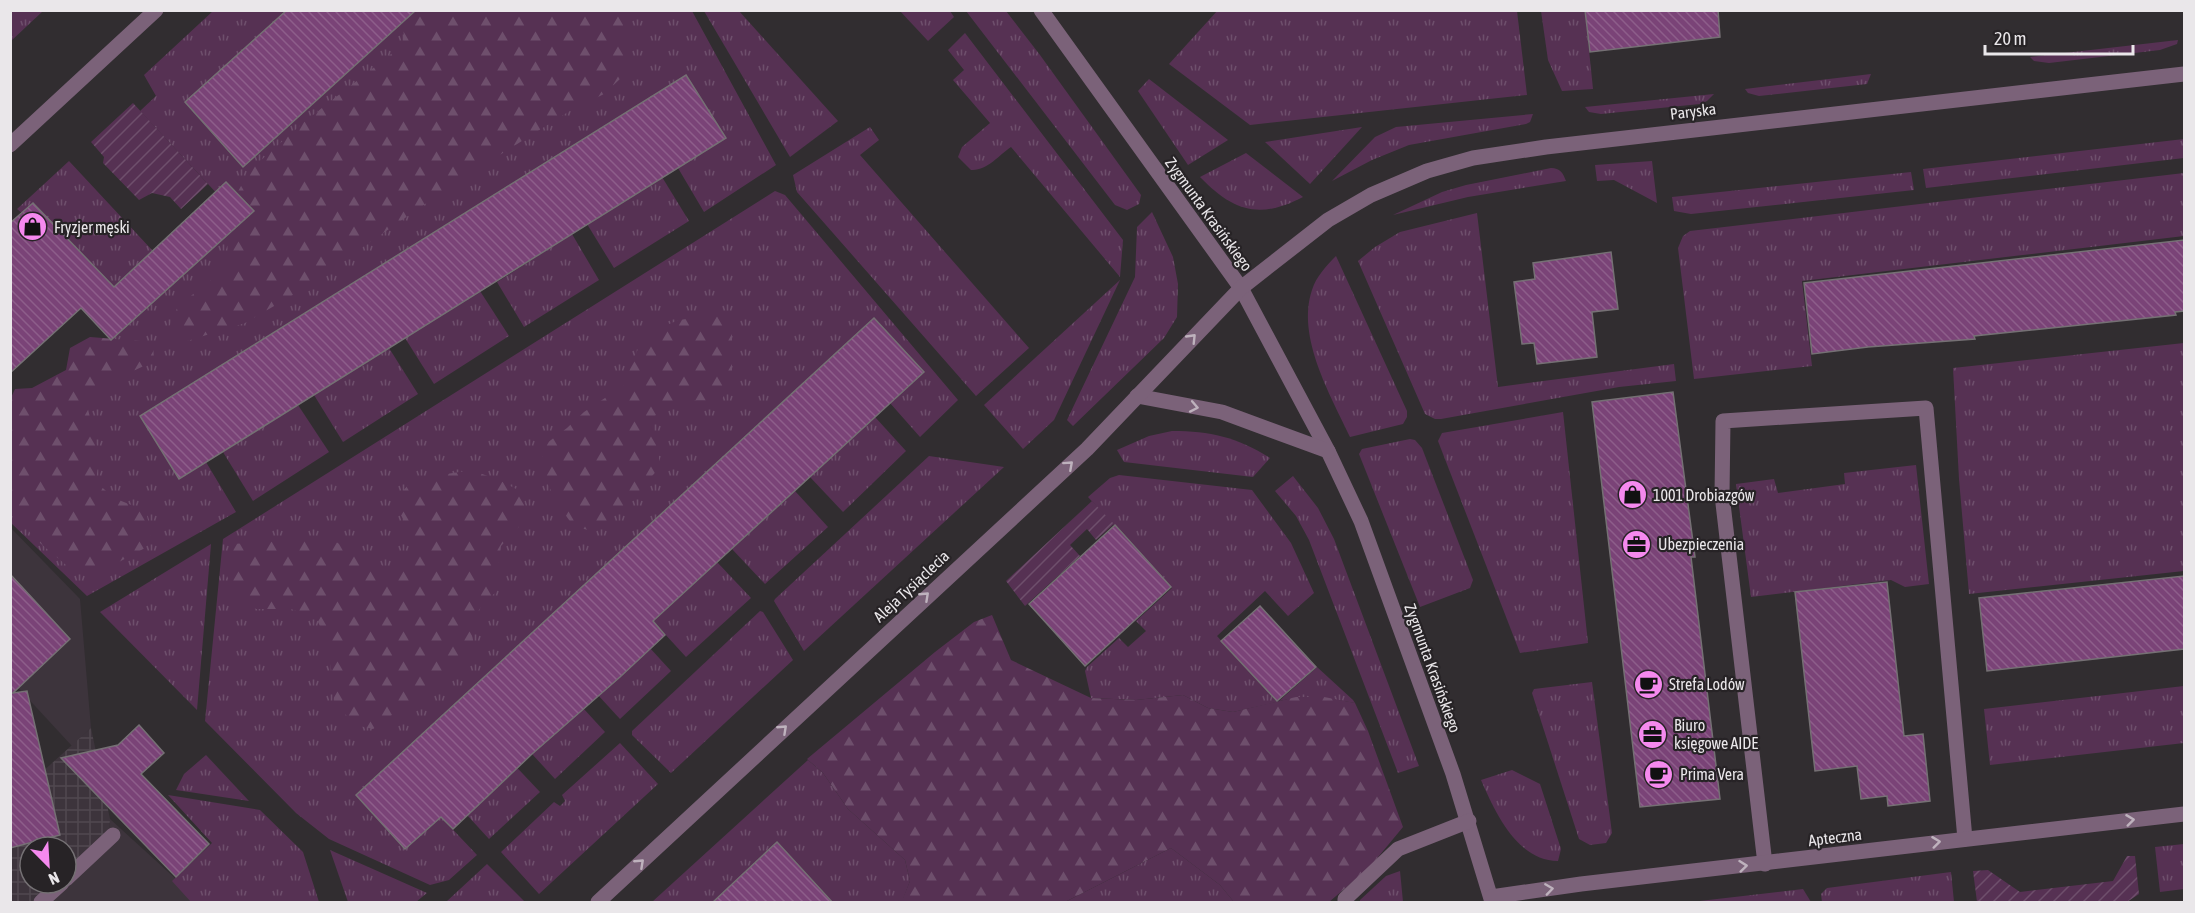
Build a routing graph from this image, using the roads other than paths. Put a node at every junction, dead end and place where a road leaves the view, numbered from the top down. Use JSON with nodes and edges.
{"nodes":[{"id":1,"x":156,"y":10,"type":"edge"},
{"id":2,"x":1041,"y":10,"type":"edge"},
{"id":3,"x":2184,"y":74,"type":"edge"},
{"id":4,"x":10,"y":145,"type":"edge"},
{"id":5,"x":1241,"y":288,"type":"junction"},
{"id":6,"x":1137,"y":396,"type":"junction"},
{"id":7,"x":1328,"y":451,"type":"junction"},
{"id":8,"x":2184,"y":814,"type":"edge"},
{"id":9,"x":1468,"y":821,"type":"junction"},
{"id":10,"x":113,"y":835,"type":"dead end"},
{"id":11,"x":1965,"y":839,"type":"junction"},
{"id":12,"x":1765,"y":864,"type":"junction"},
{"id":13,"x":78,"y":868,"type":"edge"},
{"id":14,"x":1491,"y":900,"type":"edge"},
{"id":15,"x":598,"y":903,"type":"edge"},
{"id":16,"x":1345,"y":903,"type":"edge"}],
"edges":[{"from":1,"to":4,"type":"street"},
{"from":2,"to":5,"type":"street","name":"Zygmunta Krasińskiego"},
{"from":3,"to":5,"type":"street","name":"Paryska"},
{"from":6,"to":5,"type":"street","name":"Aleja Tysiąclecia","one_way":true},
{"from":5,"to":7,"type":"street","name":"Zygmunta Krasińskiego"},
{"from":6,"to":7,"type":"street","one_way":true},
{"from":15,"to":6,"type":"street","name":"Aleja Tysiąclecia","one_way":true},
{"from":7,"to":9,"type":"street","name":"Zygmunta Krasińskiego"},
{"from":11,"to":8,"type":"street","name":"Apteczna","one_way":true},
{"from":9,"to":14,"type":"street","name":"Zygmunta Krasińskiego"},
{"from":9,"to":16,"type":"street"},
{"from":10,"to":13,"type":"street"},
{"from":12,"to":11,"type":"street","name":"Apteczna","one_way":true},
{"from":11,"to":12,"type":"street"},
{"from":14,"to":12,"type":"street","name":"Apteczna","one_way":true}]}
